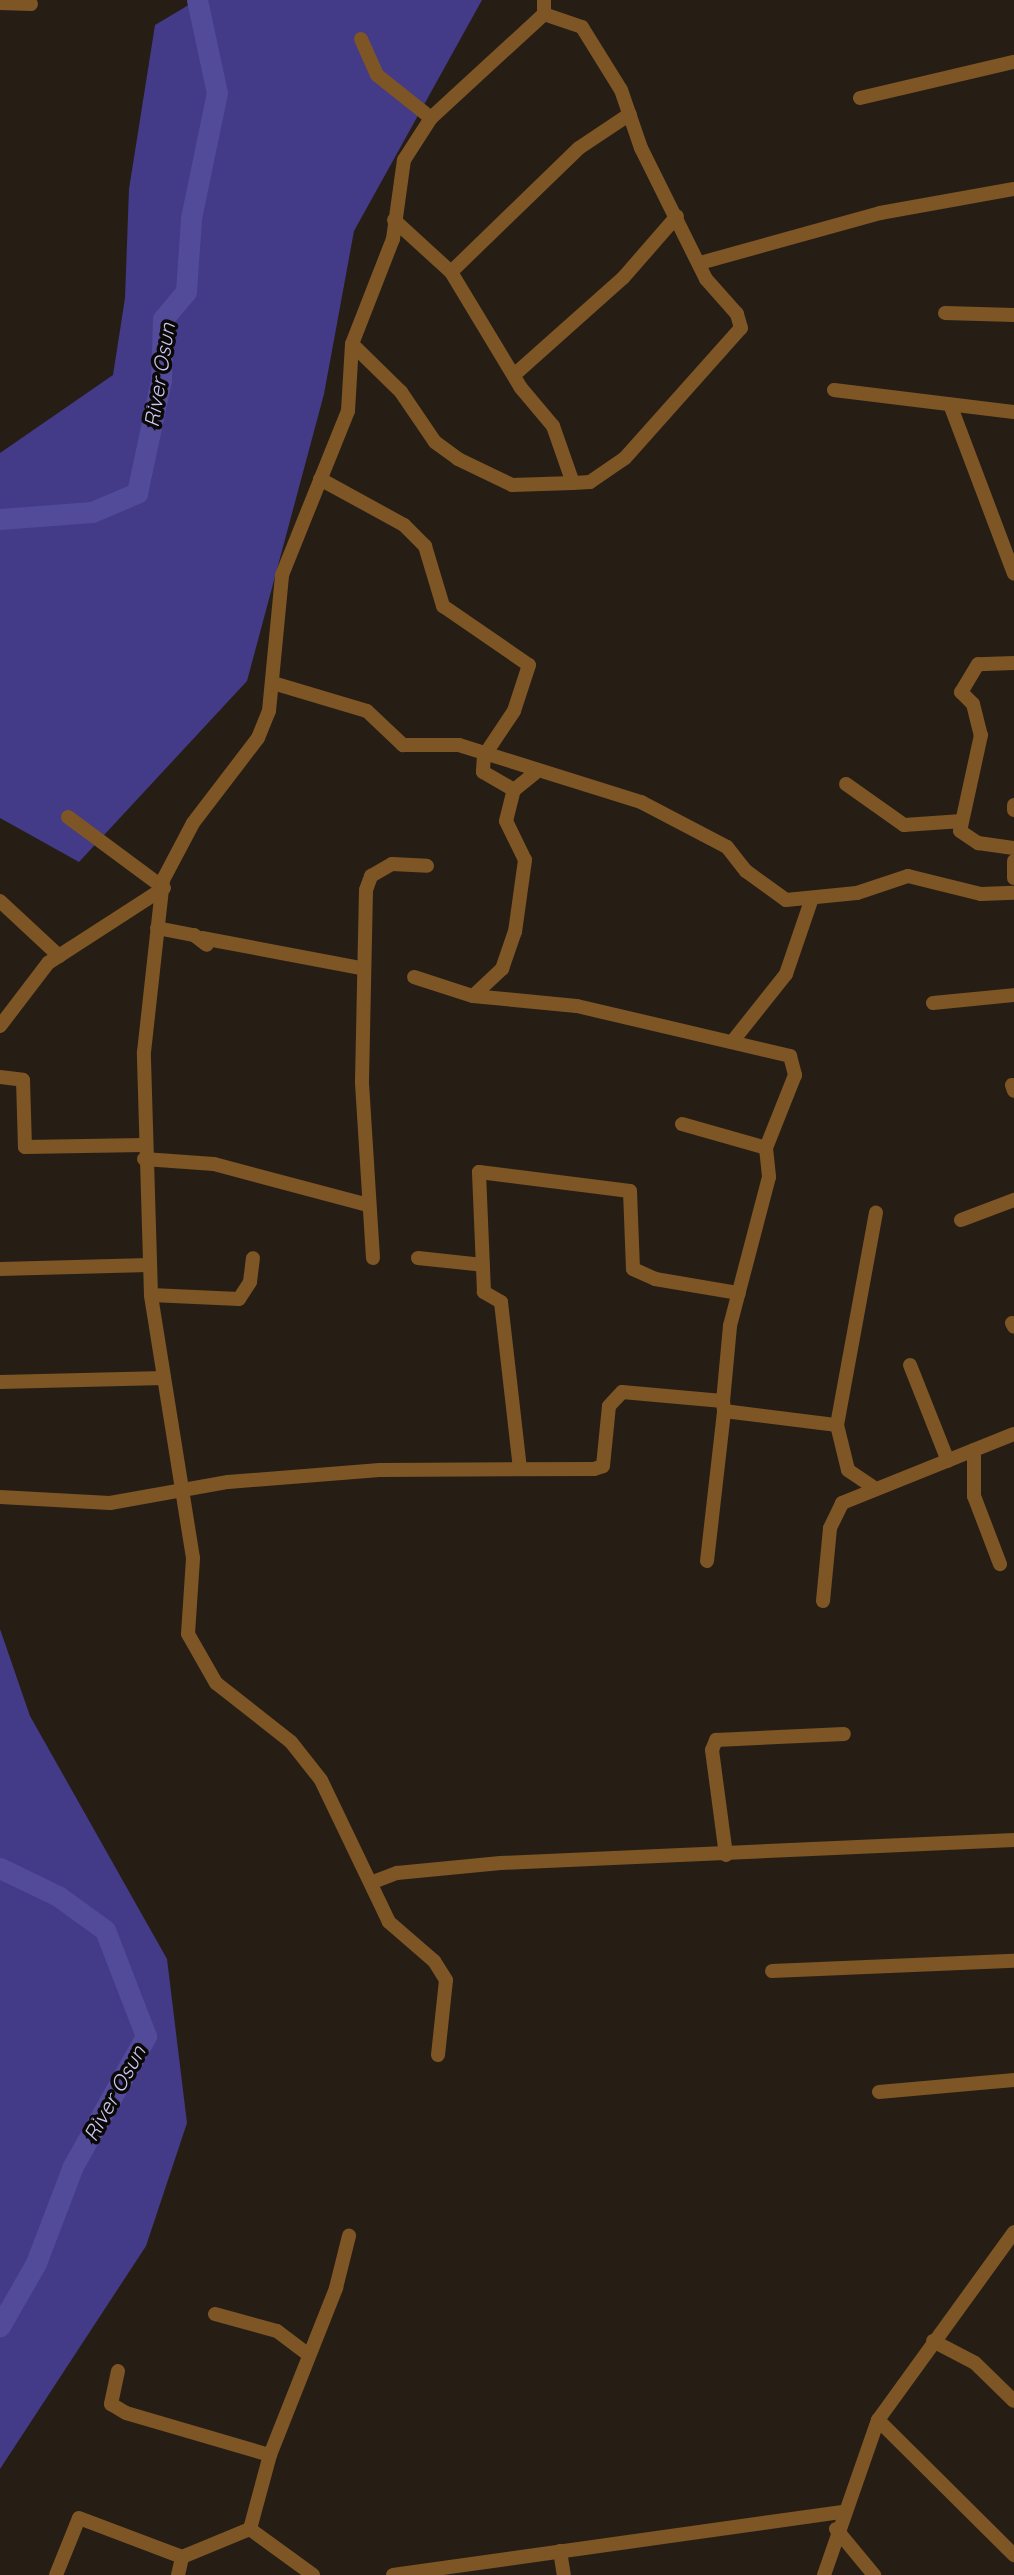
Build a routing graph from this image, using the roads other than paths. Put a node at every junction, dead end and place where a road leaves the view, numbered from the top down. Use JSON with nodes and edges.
{"nodes":[{"id":1,"x":0,"y":3,"type":"edge"},
{"id":2,"x":32,"y":4,"type":"dead end"},
{"id":3,"x":544,"y":7,"type":"edge"},
{"id":4,"x":361,"y":39,"type":"dead end"},
{"id":5,"x":1014,"y":62,"type":"edge"},
{"id":6,"x":860,"y":98,"type":"dead end"},
{"id":7,"x":630,"y":114,"type":"junction"},
{"id":8,"x":430,"y":118,"type":"junction"},
{"id":9,"x":1014,"y":189,"type":"edge"},
{"id":10,"x":677,"y":216,"type":"junction"},
{"id":11,"x":394,"y":220,"type":"junction"},
{"id":12,"x":700,"y":263,"type":"junction"},
{"id":13,"x":451,"y":272,"type":"junction"},
{"id":14,"x":945,"y":313,"type":"dead end"},
{"id":15,"x":1014,"y":315,"type":"edge"},
{"id":16,"x":352,"y":344,"type":"junction"},
{"id":17,"x":514,"y":375,"type":"junction"},
{"id":18,"x":834,"y":390,"type":"dead end"},
{"id":19,"x":951,"y":407,"type":"junction"},
{"id":20,"x":1014,"y":412,"type":"edge"},
{"id":21,"x":320,"y":479,"type":"junction"},
{"id":22,"x":573,"y":483,"type":"junction"},
{"id":23,"x":1014,"y":575,"type":"edge"},
{"id":24,"x":1014,"y":663,"type":"edge"},
{"id":25,"x":273,"y":682,"type":"junction"},
{"id":26,"x":484,"y":756,"type":"junction"},
{"id":27,"x":535,"y":773,"type":"junction"},
{"id":28,"x":846,"y":785,"type":"dead end"},
{"id":29,"x":514,"y":790,"type":"junction"},
{"id":30,"x":1014,"y":805,"type":"edge"},
{"id":31,"x":1014,"y":810,"type":"edge"},
{"id":32,"x":68,"y":817,"type":"dead end"},
{"id":33,"x":962,"y":821,"type":"junction"},
{"id":34,"x":1014,"y":848,"type":"edge"},
{"id":35,"x":1014,"y":860,"type":"edge"},
{"id":36,"x":427,"y":866,"type":"dead end"},
{"id":37,"x":1014,"y":878,"type":"edge"},
{"id":38,"x":164,"y":888,"type":"junction"},
{"id":39,"x":1014,"y":893,"type":"edge"},
{"id":40,"x":812,"y":898,"type":"junction"},
{"id":41,"x":0,"y":901,"type":"edge"},
{"id":42,"x":157,"y":928,"type":"junction"},
{"id":43,"x":59,"y":956,"type":"junction"},
{"id":44,"x":361,"y":968,"type":"junction"},
{"id":45,"x":414,"y":977,"type":"dead end"},
{"id":46,"x":1014,"y":995,"type":"edge"},
{"id":47,"x":473,"y":996,"type":"junction"},
{"id":48,"x":933,"y":1003,"type":"dead end"},
{"id":49,"x":0,"y":1026,"type":"edge"},
{"id":50,"x":732,"y":1042,"type":"junction"},
{"id":51,"x":0,"y":1077,"type":"edge"},
{"id":52,"x":682,"y":1124,"type":"dead end"},
{"id":53,"x":766,"y":1148,"type":"junction"},
{"id":54,"x":144,"y":1152,"type":"junction"},
{"id":55,"x":1014,"y":1200,"type":"edge"},
{"id":56,"x":368,"y":1205,"type":"junction"},
{"id":57,"x":876,"y":1213,"type":"dead end"},
{"id":58,"x":961,"y":1220,"type":"dead end"},
{"id":59,"x":253,"y":1258,"type":"dead end"},
{"id":60,"x":373,"y":1258,"type":"dead end"},
{"id":61,"x":418,"y":1258,"type":"dead end"},
{"id":62,"x":149,"y":1265,"type":"junction"},
{"id":63,"x":483,"y":1265,"type":"junction"},
{"id":64,"x":0,"y":1269,"type":"edge"},
{"id":65,"x":739,"y":1293,"type":"junction"},
{"id":66,"x":151,"y":1295,"type":"junction"},
{"id":67,"x":910,"y":1365,"type":"dead end"},
{"id":68,"x":164,"y":1378,"type":"junction"},
{"id":69,"x":0,"y":1382,"type":"edge"},
{"id":70,"x":723,"y":1406,"type":"junction"},
{"id":71,"x":837,"y":1425,"type":"junction"},
{"id":72,"x":1014,"y":1434,"type":"edge"},
{"id":73,"x":974,"y":1450,"type":"junction"},
{"id":74,"x":948,"y":1461,"type":"junction"},
{"id":75,"x":520,"y":1469,"type":"junction"},
{"id":76,"x":873,"y":1487,"type":"junction"},
{"id":77,"x":183,"y":1488,"type":"junction"},
{"id":78,"x":0,"y":1497,"type":"edge"},
{"id":79,"x":707,"y":1561,"type":"dead end"},
{"id":80,"x":1000,"y":1564,"type":"dead end"},
{"id":81,"x":823,"y":1601,"type":"dead end"},
{"id":82,"x":844,"y":1734,"type":"dead end"},
{"id":83,"x":1014,"y":1840,"type":"edge"},
{"id":84,"x":726,"y":1855,"type":"junction"},
{"id":85,"x":373,"y":1882,"type":"junction"},
{"id":86,"x":1014,"y":1961,"type":"edge"},
{"id":87,"x":772,"y":1971,"type":"dead end"},
{"id":88,"x":438,"y":2055,"type":"dead end"},
{"id":89,"x":1014,"y":2080,"type":"edge"},
{"id":90,"x":879,"y":2092,"type":"dead end"},
{"id":91,"x":1014,"y":2232,"type":"edge"},
{"id":92,"x":349,"y":2236,"type":"dead end"},
{"id":93,"x":215,"y":2315,"type":"dead end"},
{"id":94,"x":933,"y":2341,"type":"junction"},
{"id":95,"x":308,"y":2354,"type":"junction"},
{"id":96,"x":118,"y":2371,"type":"dead end"},
{"id":97,"x":1014,"y":2400,"type":"edge"},
{"id":98,"x":878,"y":2420,"type":"junction"},
{"id":99,"x":270,"y":2455,"type":"junction"},
{"id":100,"x":843,"y":2512,"type":"junction"},
{"id":101,"x":250,"y":2529,"type":"junction"},
{"id":102,"x":836,"y":2529,"type":"junction"},
{"id":103,"x":560,"y":2552,"type":"junction"},
{"id":104,"x":1014,"y":2555,"type":"edge"},
{"id":105,"x":182,"y":2557,"type":"junction"},
{"id":106,"x":448,"y":2572,"type":"edge"},
{"id":107,"x":56,"y":2575,"type":"edge"},
{"id":108,"x":178,"y":2575,"type":"edge"},
{"id":109,"x":313,"y":2575,"type":"edge"},
{"id":110,"x":393,"y":2575,"type":"edge"},
{"id":111,"x":564,"y":2575,"type":"edge"},
{"id":112,"x":824,"y":2575,"type":"edge"},
{"id":113,"x":874,"y":2575,"type":"edge"}],
"edges":[{"from":1,"to":2,"type":"street"},
{"from":3,"to":7,"type":"street"},
{"from":3,"to":8,"type":"street"},
{"from":4,"to":8,"type":"street"},
{"from":5,"to":6,"type":"street"},
{"from":7,"to":10,"type":"street"},
{"from":7,"to":13,"type":"street"},
{"from":8,"to":11,"type":"street"},
{"from":9,"to":12,"type":"street"},
{"from":10,"to":12,"type":"street"},
{"from":10,"to":17,"type":"street"},
{"from":11,"to":13,"type":"street"},
{"from":11,"to":16,"type":"street"},
{"from":12,"to":22,"type":"street"},
{"from":13,"to":17,"type":"street"},
{"from":14,"to":15,"type":"street"},
{"from":16,"to":21,"type":"street"},
{"from":16,"to":22,"type":"street"},
{"from":17,"to":22,"type":"street"},
{"from":18,"to":19,"type":"street"},
{"from":19,"to":20,"type":"street"},
{"from":19,"to":23,"type":"street"},
{"from":21,"to":25,"type":"street"},
{"from":21,"to":26,"type":"street"},
{"from":24,"to":33,"type":"street"},
{"from":25,"to":26,"type":"street"},
{"from":25,"to":38,"type":"street"},
{"from":26,"to":27,"type":"street"},
{"from":26,"to":29,"type":"street"},
{"from":27,"to":29,"type":"street"},
{"from":27,"to":40,"type":"street"},
{"from":28,"to":33,"type":"street"},
{"from":29,"to":47,"type":"street"},
{"from":30,"to":31,"type":"street"},
{"from":32,"to":38,"type":"street"},
{"from":33,"to":34,"type":"street"},
{"from":35,"to":37,"type":"street"},
{"from":36,"to":44,"type":"street"},
{"from":38,"to":42,"type":"street"},
{"from":38,"to":43,"type":"street"},
{"from":39,"to":40,"type":"street"},
{"from":40,"to":50,"type":"street"},
{"from":41,"to":43,"type":"street"},
{"from":42,"to":44,"type":"street"},
{"from":42,"to":54,"type":"street"},
{"from":43,"to":49,"type":"street"},
{"from":44,"to":56,"type":"street"},
{"from":45,"to":47,"type":"street"},
{"from":46,"to":48,"type":"street"},
{"from":47,"to":50,"type":"street"},
{"from":50,"to":53,"type":"street"},
{"from":51,"to":54,"type":"street"},
{"from":52,"to":53,"type":"street"},
{"from":53,"to":65,"type":"street"},
{"from":54,"to":56,"type":"street"},
{"from":54,"to":62,"type":"street"},
{"from":55,"to":58,"type":"street"},
{"from":56,"to":60,"type":"street"},
{"from":57,"to":71,"type":"street"},
{"from":59,"to":66,"type":"street"},
{"from":61,"to":63,"type":"street"},
{"from":62,"to":64,"type":"street"},
{"from":62,"to":66,"type":"street"},
{"from":63,"to":65,"type":"street"},
{"from":63,"to":75,"type":"street"},
{"from":65,"to":70,"type":"street"},
{"from":66,"to":68,"type":"street"},
{"from":67,"to":74,"type":"street"},
{"from":68,"to":69,"type":"street"},
{"from":68,"to":77,"type":"street"},
{"from":70,"to":71,"type":"street"},
{"from":70,"to":75,"type":"street"},
{"from":70,"to":79,"type":"street"},
{"from":71,"to":76,"type":"street"},
{"from":72,"to":73,"type":"street"},
{"from":73,"to":74,"type":"street"},
{"from":73,"to":80,"type":"street"},
{"from":74,"to":76,"type":"street"},
{"from":75,"to":77,"type":"street"},
{"from":76,"to":81,"type":"street"},
{"from":77,"to":78,"type":"street"},
{"from":77,"to":85,"type":"street"},
{"from":82,"to":84,"type":"street"},
{"from":83,"to":84,"type":"street"},
{"from":84,"to":85,"type":"street"},
{"from":85,"to":88,"type":"street"},
{"from":86,"to":87,"type":"street"},
{"from":89,"to":90,"type":"street"},
{"from":91,"to":94,"type":"street"},
{"from":92,"to":95,"type":"street"},
{"from":93,"to":95,"type":"street"},
{"from":94,"to":97,"type":"street"},
{"from":94,"to":98,"type":"street"},
{"from":95,"to":99,"type":"street"},
{"from":96,"to":99,"type":"street"},
{"from":98,"to":100,"type":"street"},
{"from":98,"to":104,"type":"street"},
{"from":99,"to":101,"type":"street"},
{"from":100,"to":102,"type":"street"},
{"from":100,"to":103,"type":"street"},
{"from":101,"to":105,"type":"street"},
{"from":101,"to":109,"type":"street"},
{"from":102,"to":112,"type":"street"},
{"from":102,"to":113,"type":"street"},
{"from":103,"to":106,"type":"street"},
{"from":103,"to":111,"type":"street"},
{"from":105,"to":107,"type":"street"},
{"from":105,"to":108,"type":"street"},
{"from":106,"to":110,"type":"street"}]}
